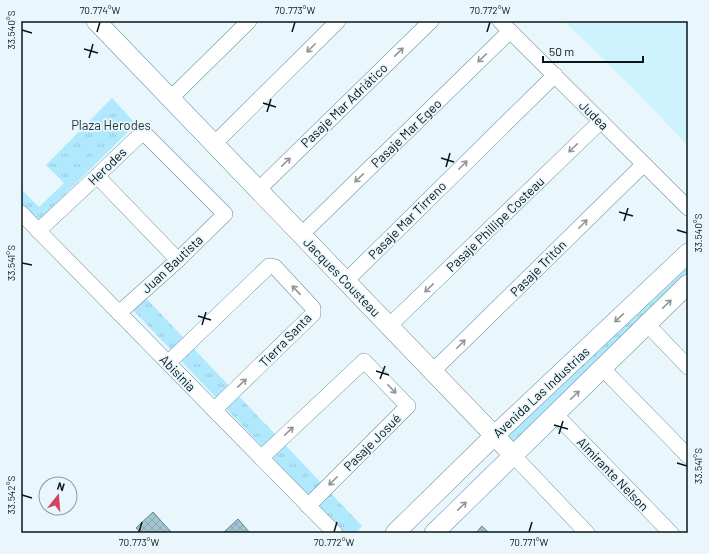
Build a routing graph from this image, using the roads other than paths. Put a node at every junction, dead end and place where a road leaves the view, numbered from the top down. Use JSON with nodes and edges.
{"nodes":[{"id":1,"x":96,"y":21,"type":"edge"},
{"id":2,"x":249,"y":21,"type":"edge"},
{"id":3,"x":338,"y":21,"type":"edge"},
{"id":4,"x":431,"y":21,"type":"edge"},
{"id":5,"x":505,"y":26,"type":"edge"},
{"id":6,"x":555,"y":75,"type":"junction"},
{"id":7,"x":170,"y":98,"type":"junction"},
{"id":8,"x":601,"y":121,"type":"junction"},
{"id":9,"x":214,"y":144,"type":"junction"},
{"id":10,"x":644,"y":164,"type":"junction"},
{"id":11,"x":97,"y":176,"type":"junction"},
{"id":12,"x":258,"y":190,"type":"junction"},
{"id":13,"x":688,"y":208,"type":"edge"},
{"id":14,"x":21,"y":213,"type":"edge"},
{"id":15,"x":225,"y":214,"type":"joint"},
{"id":16,"x":38,"y":231,"type":"junction"},
{"id":17,"x":302,"y":235,"type":"junction"},
{"id":18,"x":688,"y":253,"type":"edge"},
{"id":19,"x":178,"y":260,"type":"junction"},
{"id":20,"x":346,"y":281,"type":"junction"},
{"id":21,"x":688,"y":284,"type":"edge"},
{"id":22,"x":119,"y":313,"type":"junction"},
{"id":23,"x":647,"y":324,"type":"junction"},
{"id":24,"x":389,"y":326,"type":"junction"},
{"id":25,"x":168,"y":363,"type":"junction"},
{"id":26,"x":688,"y":367,"type":"edge"},
{"id":27,"x":602,"y":368,"type":"junction"},
{"id":28,"x":433,"y":372,"type":"junction"},
{"id":29,"x":214,"y":410,"type":"junction"},
{"id":30,"x":555,"y":414,"type":"junction"},
{"id":31,"x":495,"y":435,"type":"junction"},
{"id":32,"x":513,"y":455,"type":"junction"},
{"id":33,"x":688,"y":456,"type":"edge"},
{"id":34,"x":261,"y":458,"type":"junction"},
{"id":35,"x":308,"y":506,"type":"junction"},
{"id":36,"x":335,"y":533,"type":"edge"},
{"id":37,"x":395,"y":533,"type":"edge"},
{"id":38,"x":434,"y":533,"type":"edge"},
{"id":39,"x":587,"y":533,"type":"edge"},
{"id":40,"x":671,"y":533,"type":"edge"}],
"edges":[{"from":1,"to":7,"type":"street","name":"Jacques Cousteau"},
{"from":2,"to":7,"type":"street"},
{"from":3,"to":9,"type":"street","one_way":true},
{"from":12,"to":4,"type":"street","name":"Pasaje Mar Adriático","one_way":true},
{"from":5,"to":6,"type":"street","name":"Judea"},
{"from":5,"to":17,"type":"street","name":"Pasaje Mar Egeo","one_way":true},
{"from":6,"to":8,"type":"street","name":"Judea"},
{"from":20,"to":6,"type":"street","name":"Pasaje Mar Tirreno","one_way":true},
{"from":7,"to":9,"type":"street","name":"Jacques Cousteau"},
{"from":8,"to":10,"type":"street","name":"Judea"},
{"from":8,"to":24,"type":"street","name":"Pasaje Phillipe Costeau","one_way":true},
{"from":9,"to":12,"type":"street","name":"Jacques Cousteau"},
{"from":10,"to":13,"type":"street","name":"Judea"},
{"from":28,"to":10,"type":"street","name":"Pasaje Tritón","one_way":true},
{"from":11,"to":15,"type":"street","name":"Herodes"},
{"from":11,"to":16,"type":"street","name":"Herodes"},
{"from":11,"to":19,"type":"street"},
{"from":12,"to":17,"type":"street","name":"Jacques Cousteau"},
{"from":14,"to":16,"type":"street","name":"Abisinia"},
{"from":15,"to":19,"type":"street","name":"Juan Bautista"},
{"from":16,"to":22,"type":"street","name":"Abisinia"},
{"from":17,"to":20,"type":"street","name":"Jacques Cousteau"},
{"from":18,"to":31,"type":"street","name":"Avenida Las Industrias","one_way":true},
{"from":19,"to":22,"type":"street","name":"Juan Bautista"},
{"from":20,"to":24,"type":"street","name":"Jacques Cousteau"},
{"from":23,"to":21,"type":"street","name":"Avenida Las Industrias","one_way":true},
{"from":22,"to":25,"type":"street","name":"Abisinia"},
{"from":23,"to":26,"type":"street"},
{"from":23,"to":27,"type":"street","name":"Avenida Las Industrias"},
{"from":24,"to":28,"type":"street","name":"Jacques Cousteau"},
{"from":25,"to":29,"type":"street","name":"Abisinia"},
{"from":29,"to":25,"type":"street","name":"Tierra Santa","one_way":true},
{"from":30,"to":27,"type":"street","name":"Avenida Las Industrias","one_way":true},
{"from":27,"to":33,"type":"street"},
{"from":28,"to":31,"type":"street","name":"Jacques Cousteau"},
{"from":29,"to":34,"type":"street","name":"Abisinia"},
{"from":30,"to":32,"type":"street","name":"Avenida Las Industrias"},
{"from":30,"to":40,"type":"street","name":"Almirante Nelson"},
{"from":31,"to":32,"type":"street","name":"Jacques Cousteau"},
{"from":31,"to":37,"type":"street","name":"Avenida Las Industrias"},
{"from":38,"to":32,"type":"street","name":"Avenida Las Industrias","one_way":true},
{"from":32,"to":39,"type":"street","name":"Jacques Cousteau"},
{"from":34,"to":35,"type":"street","name":"Abisinia"},
{"from":34,"to":35,"type":"street","name":"Pasaje Josué","one_way":true},
{"from":35,"to":36,"type":"street","name":"Abisinia"}]}
